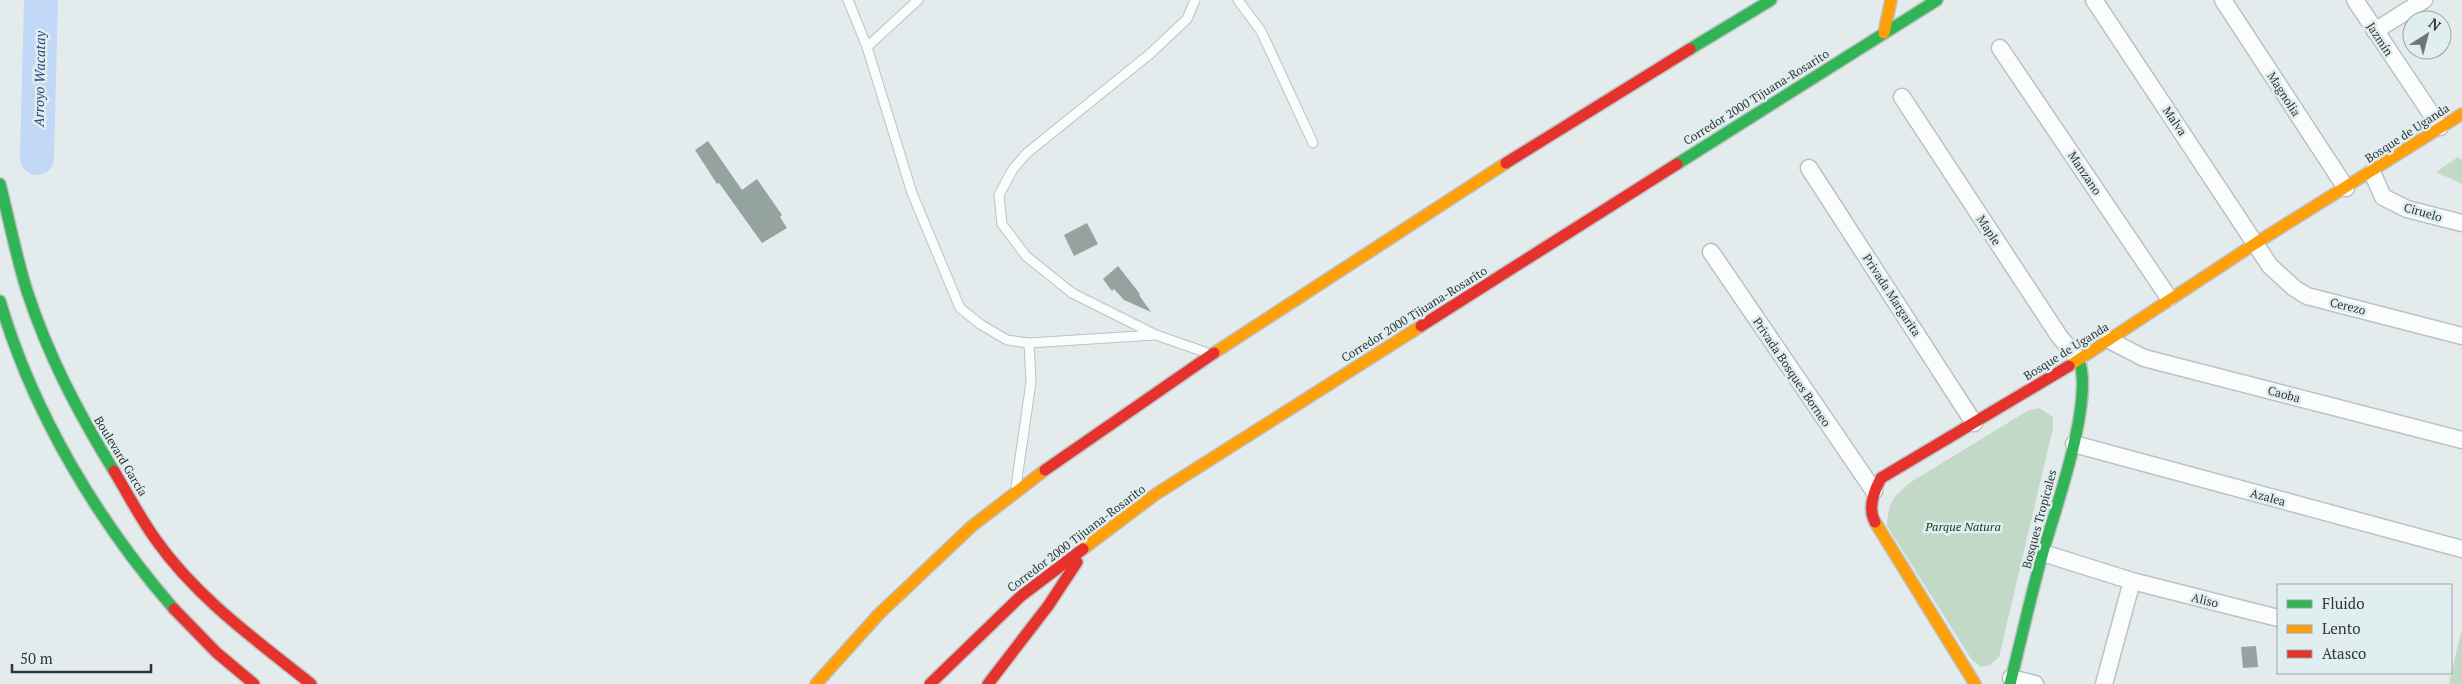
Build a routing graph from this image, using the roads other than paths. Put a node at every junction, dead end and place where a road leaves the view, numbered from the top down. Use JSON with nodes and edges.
{"nodes":[{"id":1,"x":848,"y":0,"type":"edge"},
{"id":2,"x":918,"y":0,"type":"edge"},
{"id":3,"x":1195,"y":0,"type":"edge"},
{"id":4,"x":1238,"y":0,"type":"edge"},
{"id":5,"x":1771,"y":0,"type":"edge"},
{"id":6,"x":1891,"y":0,"type":"edge"},
{"id":7,"x":1937,"y":0,"type":"edge"},
{"id":8,"x":2094,"y":0,"type":"edge"},
{"id":9,"x":2223,"y":0,"type":"edge"},
{"id":10,"x":2355,"y":0,"type":"edge"},
{"id":11,"x":2424,"y":0,"type":"edge"},
{"id":12,"x":2375,"y":31,"type":"junction"},
{"id":13,"x":1884,"y":33,"type":"junction"},
{"id":14,"x":867,"y":47,"type":"junction"},
{"id":15,"x":2000,"y":48,"type":"dead end"},
{"id":16,"x":1902,"y":97,"type":"dead end"},
{"id":17,"x":2462,"y":114,"type":"edge"},
{"id":18,"x":2440,"y":127,"type":"junction"},
{"id":19,"x":1313,"y":144,"type":"dead end"},
{"id":20,"x":1809,"y":168,"type":"dead end"},
{"id":21,"x":2372,"y":172,"type":"junction"},
{"id":22,"x":0,"y":184,"type":"edge"},
{"id":23,"x":2346,"y":188,"type":"junction"},
{"id":24,"x":2462,"y":222,"type":"edge"},
{"id":25,"x":2256,"y":243,"type":"junction"},
{"id":26,"x":1711,"y":252,"type":"dead end"},
{"id":27,"x":2169,"y":298,"type":"junction"},
{"id":28,"x":0,"y":301,"type":"edge"},
{"id":29,"x":1156,"y":335,"type":"junction"},
{"id":30,"x":2462,"y":336,"type":"edge"},
{"id":31,"x":2109,"y":340,"type":"junction"},
{"id":32,"x":1029,"y":343,"type":"junction"},
{"id":33,"x":1213,"y":354,"type":"junction"},
{"id":34,"x":2079,"y":360,"type":"junction"},
{"id":35,"x":1974,"y":422,"type":"junction"},
{"id":36,"x":2462,"y":440,"type":"edge"},
{"id":37,"x":2074,"y":444,"type":"junction"},
{"id":38,"x":1874,"y":491,"type":"junction"},
{"id":39,"x":1015,"y":493,"type":"junction"},
{"id":40,"x":1089,"y":544,"type":"junction"},
{"id":41,"x":2462,"y":549,"type":"edge"},
{"id":42,"x":2043,"y":553,"type":"junction"},
{"id":43,"x":2132,"y":581,"type":"junction"},
{"id":44,"x":2277,"y":618,"type":"edge"},
{"id":45,"x":820,"y":680,"type":"edge"},
{"id":46,"x":2011,"y":681,"type":"edge"},
{"id":47,"x":254,"y":684,"type":"edge"},
{"id":48,"x":311,"y":684,"type":"edge"},
{"id":49,"x":812,"y":684,"type":"edge"},
{"id":50,"x":930,"y":684,"type":"edge"},
{"id":51,"x":988,"y":684,"type":"edge"},
{"id":52,"x":1975,"y":684,"type":"edge"},
{"id":53,"x":2035,"y":684,"type":"edge"},
{"id":54,"x":2104,"y":684,"type":"edge"}],
"edges":[{"from":1,"to":14,"type":"lane"},
{"from":2,"to":14,"type":"lane"},
{"from":3,"to":29,"type":"lane"},
{"from":4,"to":19,"type":"lane"},
{"from":5,"to":33,"type":"main road"},
{"from":6,"to":13,"type":"main road"},
{"from":7,"to":13,"type":"main road","name":"Corredor 2000 Tijuana-Rosarito"},
{"from":8,"to":25,"type":"street","name":"Malva"},
{"from":9,"to":23,"type":"street","name":"Magnolia"},
{"from":10,"to":12,"type":"street","name":"Jazmín"},
{"from":11,"to":12,"type":"street"},
{"from":12,"to":18,"type":"street","name":"Jazmín"},
{"from":13,"to":40,"type":"main road","name":"Corredor 2000 Tijuana-Rosarito"},
{"from":14,"to":32,"type":"lane"},
{"from":15,"to":27,"type":"street","name":"Manzano"},
{"from":16,"to":34,"type":"street","name":"Maple"},
{"from":17,"to":18,"type":"main road","name":"Bosque de Uganda"},
{"from":18,"to":21,"type":"main road","name":"Bosque de Uganda"},
{"from":20,"to":35,"type":"street","name":"Privada Margarita"},
{"from":21,"to":23,"type":"main road","name":"Bosque de Uganda"},
{"from":21,"to":24,"type":"street","name":"Ciruelo"},
{"from":22,"to":48,"type":"main road","name":"Boulevard García"},
{"from":23,"to":25,"type":"main road","name":"Bosque de Uganda"},
{"from":25,"to":27,"type":"main road","name":"Bosque de Uganda"},
{"from":25,"to":30,"type":"street","name":"Cerezo"},
{"from":26,"to":38,"type":"street","name":"Privada Bosques Borneo"},
{"from":27,"to":31,"type":"main road","name":"Bosque de Uganda"},
{"from":28,"to":47,"type":"main road"},
{"from":29,"to":32,"type":"lane"},
{"from":29,"to":33,"type":"lane"},
{"from":31,"to":34,"type":"main road","name":"Bosque de Uganda"},
{"from":31,"to":36,"type":"street","name":"Caoba"},
{"from":32,"to":39,"type":"lane"},
{"from":33,"to":39,"type":"main road"},
{"from":34,"to":35,"type":"main road","name":"Bosque de Uganda"},
{"from":34,"to":37,"type":"main road","name":"Bosques Tropicales"},
{"from":35,"to":38,"type":"main road","name":"Bosque de Uganda"},
{"from":37,"to":41,"type":"street","name":"Azalea"},
{"from":37,"to":42,"type":"main road","name":"Bosques Tropicales"},
{"from":38,"to":52,"type":"main road"},
{"from":39,"to":45,"type":"main road"},
{"from":40,"to":50,"type":"main road","name":"Corredor 2000 Tijuana-Rosarito"},
{"from":40,"to":51,"type":"main road"},
{"from":42,"to":43,"type":"street","name":"Aliso"},
{"from":42,"to":46,"type":"main road","name":"Bosques Tropicales"},
{"from":43,"to":44,"type":"street","name":"Aliso"},
{"from":43,"to":54,"type":"street"},
{"from":45,"to":49,"type":"main road"},
{"from":46,"to":53,"type":"street"}]}
